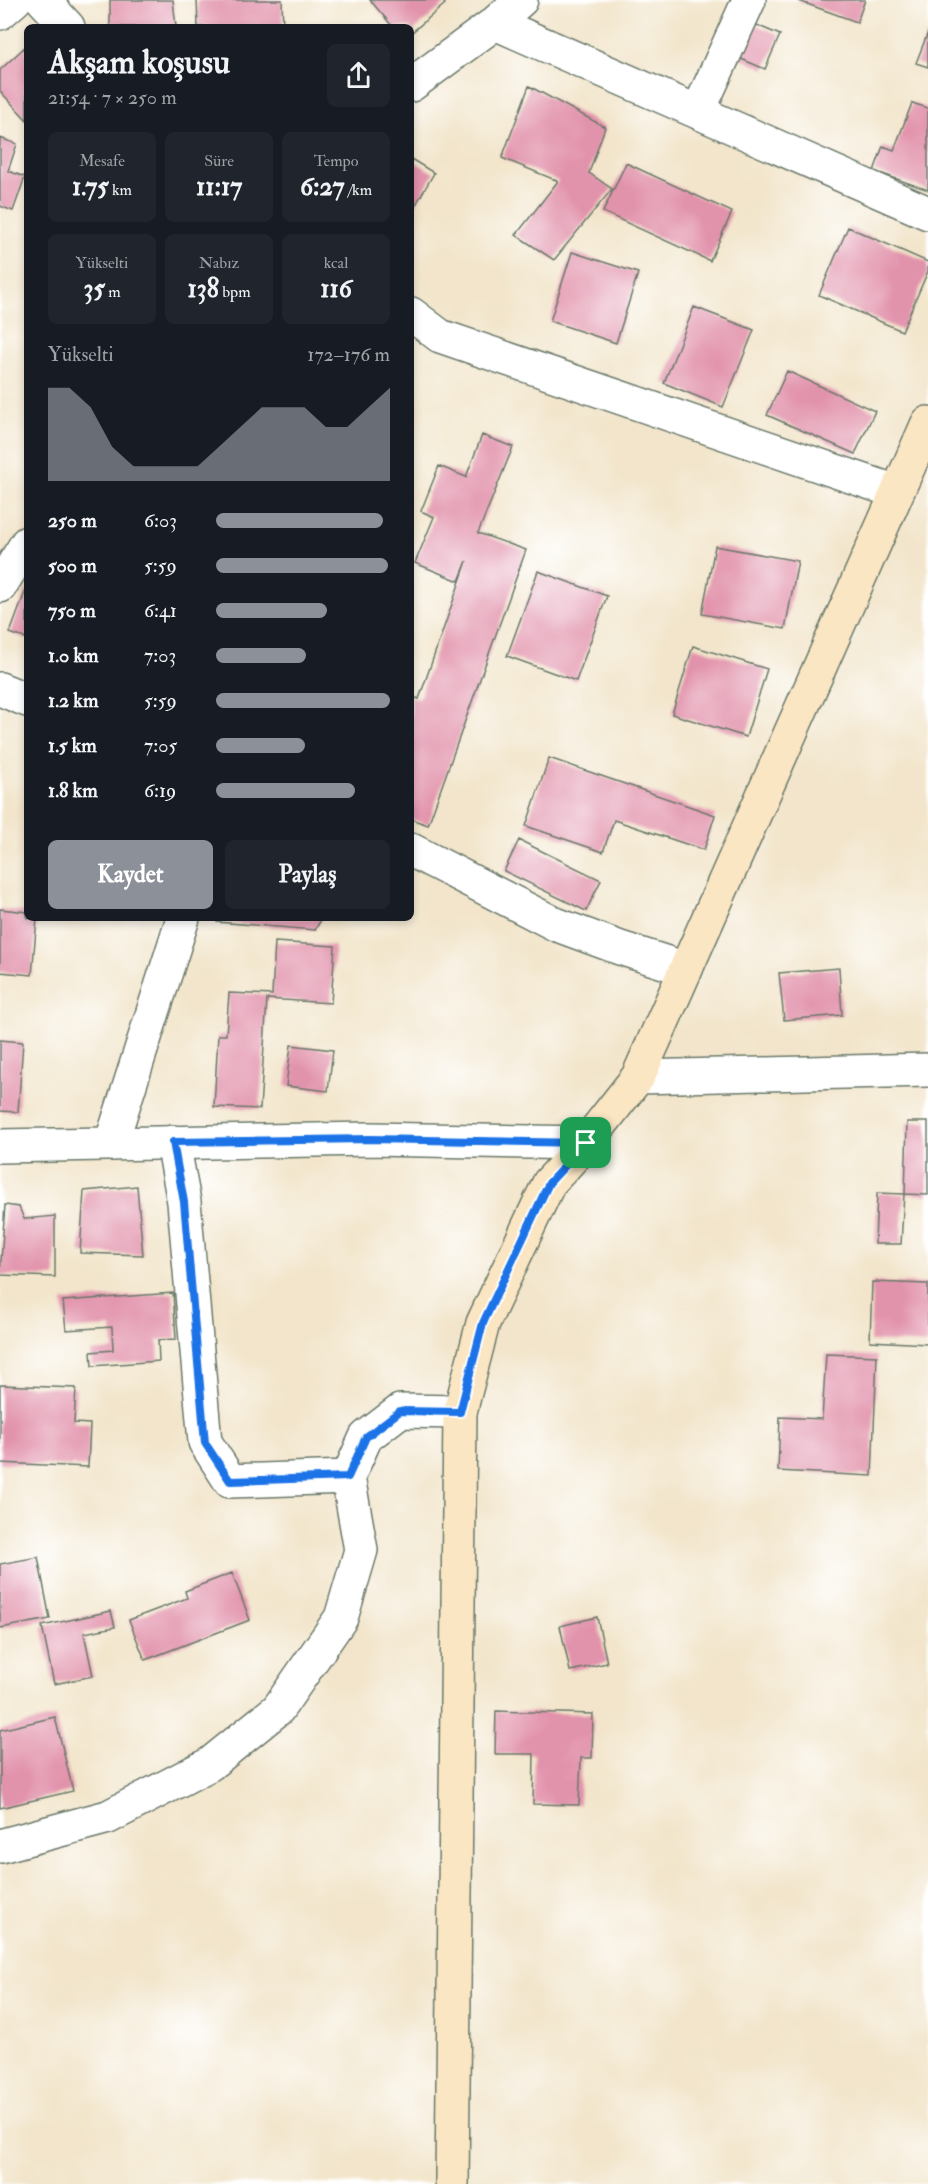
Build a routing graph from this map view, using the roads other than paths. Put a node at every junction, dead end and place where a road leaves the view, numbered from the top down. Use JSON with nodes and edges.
{"nodes":[{"id":1,"x":15,"y":0,"type":"edge"},
{"id":2,"x":43,"y":0,"type":"edge"},
{"id":3,"x":522,"y":0,"type":"edge"},
{"id":4,"x":749,"y":0,"type":"edge"},
{"id":5,"x":0,"y":13,"type":"edge"},
{"id":6,"x":495,"y":23,"type":"junction"},
{"id":7,"x":65,"y":24,"type":"edge"},
{"id":8,"x":414,"y":83,"type":"edge"},
{"id":9,"x":698,"y":112,"type":"junction"},
{"id":10,"x":928,"y":213,"type":"edge"},
{"id":11,"x":414,"y":316,"type":"edge"},
{"id":12,"x":928,"y":423,"type":"edge"},
{"id":13,"x":897,"y":492,"type":"junction"},
{"id":14,"x":24,"y":548,"type":"edge"},
{"id":15,"x":0,"y":586,"type":"edge"},
{"id":16,"x":0,"y":689,"type":"edge"},
{"id":17,"x":24,"y":699,"type":"edge"},
{"id":18,"x":414,"y":852,"type":"edge"},
{"id":19,"x":182,"y":921,"type":"edge"},
{"id":20,"x":686,"y":969,"type":"junction"},
{"id":21,"x":928,"y":1070,"type":"edge"},
{"id":22,"x":638,"y":1077,"type":"junction"},
{"id":23,"x":173,"y":1142,"type":"junction"},
{"id":24,"x":586,"y":1143,"type":"junction"},
{"id":25,"x":111,"y":1144,"type":"junction"},
{"id":26,"x":0,"y":1146,"type":"edge"},
{"id":27,"x":460,"y":1412,"type":"junction"},
{"id":28,"x":348,"y":1477,"type":"junction"},
{"id":29,"x":0,"y":1846,"type":"edge"},
{"id":30,"x":452,"y":2184,"type":"edge"}],
"edges":[{"from":1,"to":5,"type":"street"},
{"from":2,"to":7,"type":"street"},
{"from":3,"to":6,"type":"street"},
{"from":4,"to":9,"type":"street"},
{"from":6,"to":8,"type":"street"},
{"from":6,"to":9,"type":"street"},
{"from":9,"to":10,"type":"street"},
{"from":11,"to":13,"type":"street"},
{"from":12,"to":13,"type":"main road"},
{"from":13,"to":20,"type":"main road"},
{"from":14,"to":15,"type":"street"},
{"from":16,"to":17,"type":"street"},
{"from":18,"to":20,"type":"street"},
{"from":19,"to":25,"type":"street"},
{"from":20,"to":22,"type":"main road"},
{"from":21,"to":22,"type":"street"},
{"from":22,"to":24,"type":"main road"},
{"from":23,"to":24,"type":"street"},
{"from":23,"to":25,"type":"street"},
{"from":23,"to":28,"type":"street"},
{"from":24,"to":27,"type":"main road"},
{"from":25,"to":26,"type":"street"},
{"from":27,"to":28,"type":"street"},
{"from":27,"to":30,"type":"main road"},
{"from":28,"to":29,"type":"street"}]}
